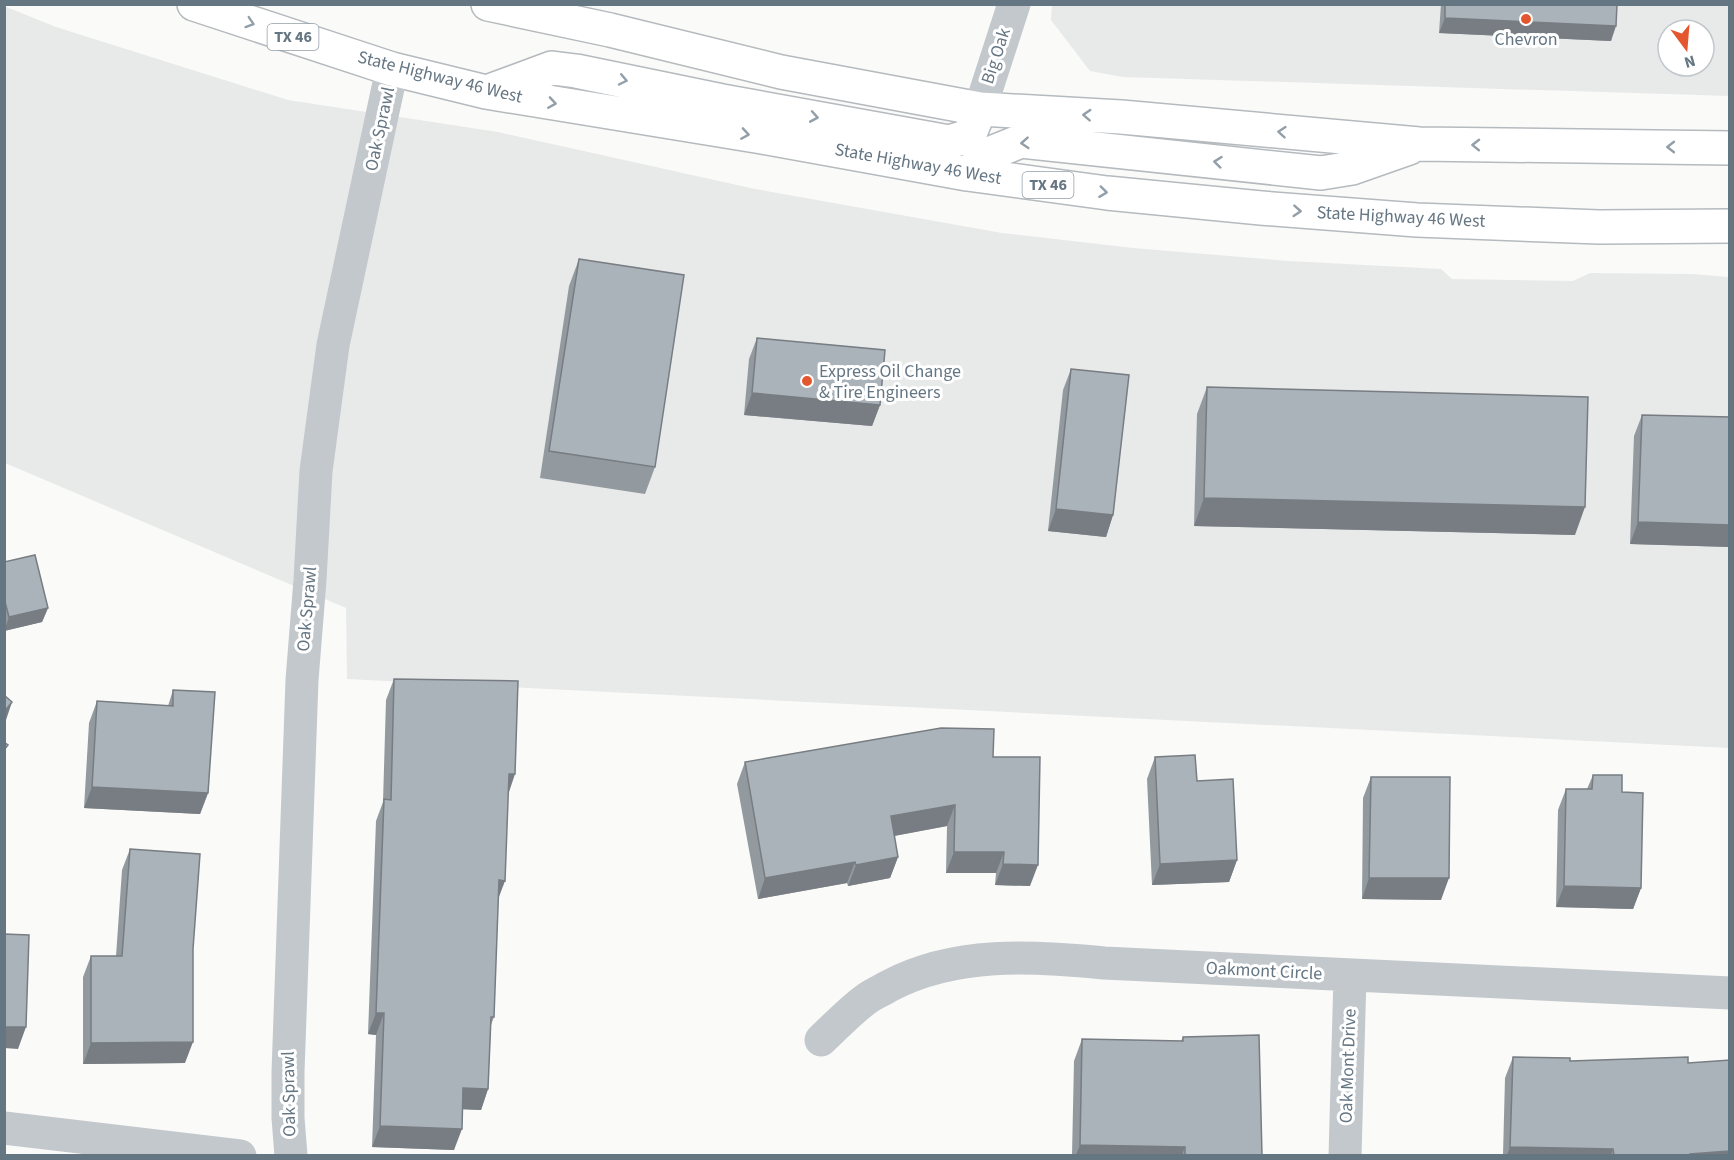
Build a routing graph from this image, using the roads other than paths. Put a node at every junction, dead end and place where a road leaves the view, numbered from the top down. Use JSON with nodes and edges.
{"nodes":[{"id":1,"x":194,"y":4,"type":"edge"},
{"id":2,"x":488,"y":4,"type":"edge"},
{"id":3,"x":1014,"y":4,"type":"edge"},
{"id":4,"x":392,"y":69,"type":"junction"},
{"id":5,"x":486,"y":92,"type":"junction"},
{"id":6,"x":980,"y":109,"type":"junction"},
{"id":7,"x":1419,"y":144,"type":"junction"},
{"id":8,"x":1730,"y":148,"type":"edge"},
{"id":9,"x":967,"y":174,"type":"junction"},
{"id":10,"x":1730,"y":226,"type":"edge"},
{"id":11,"x":1350,"y":976,"type":"junction"},
{"id":12,"x":1730,"y":993,"type":"edge"},
{"id":13,"x":821,"y":1040,"type":"dead end"},
{"id":14,"x":4,"y":1128,"type":"edge"},
{"id":15,"x":240,"y":1155,"type":"edge"},
{"id":16,"x":291,"y":1155,"type":"edge"},
{"id":17,"x":1345,"y":1155,"type":"edge"}],
"edges":[{"from":1,"to":4,"type":"main road","name":"State Highway 46 West","number":"TX 46","one_way":true},
{"from":2,"to":6,"type":"main road"},
{"from":3,"to":6,"type":"street","name":"Big Oak"},
{"from":4,"to":5,"type":"main road","name":"State Highway 46 West","number":"TX 46"},
{"from":4,"to":16,"type":"street","name":"Oak Sprawl"},
{"from":5,"to":6,"type":"main road","one_way":true},
{"from":5,"to":9,"type":"main road","name":"State Highway 46 West","number":"TX 46","one_way":true},
{"from":7,"to":6,"type":"main road","one_way":true},
{"from":8,"to":7,"type":"main road","one_way":true},
{"from":7,"to":9,"type":"main road","one_way":true},
{"from":9,"to":10,"type":"main road","name":"State Highway 46 West","number":"TX 46","one_way":true},
{"from":11,"to":12,"type":"street","name":"Oakmont Circle"},
{"from":11,"to":13,"type":"street","name":"Oakmont Circle"},
{"from":11,"to":17,"type":"street","name":"Oak Mont Drive"},
{"from":14,"to":15,"type":"street"}]}
